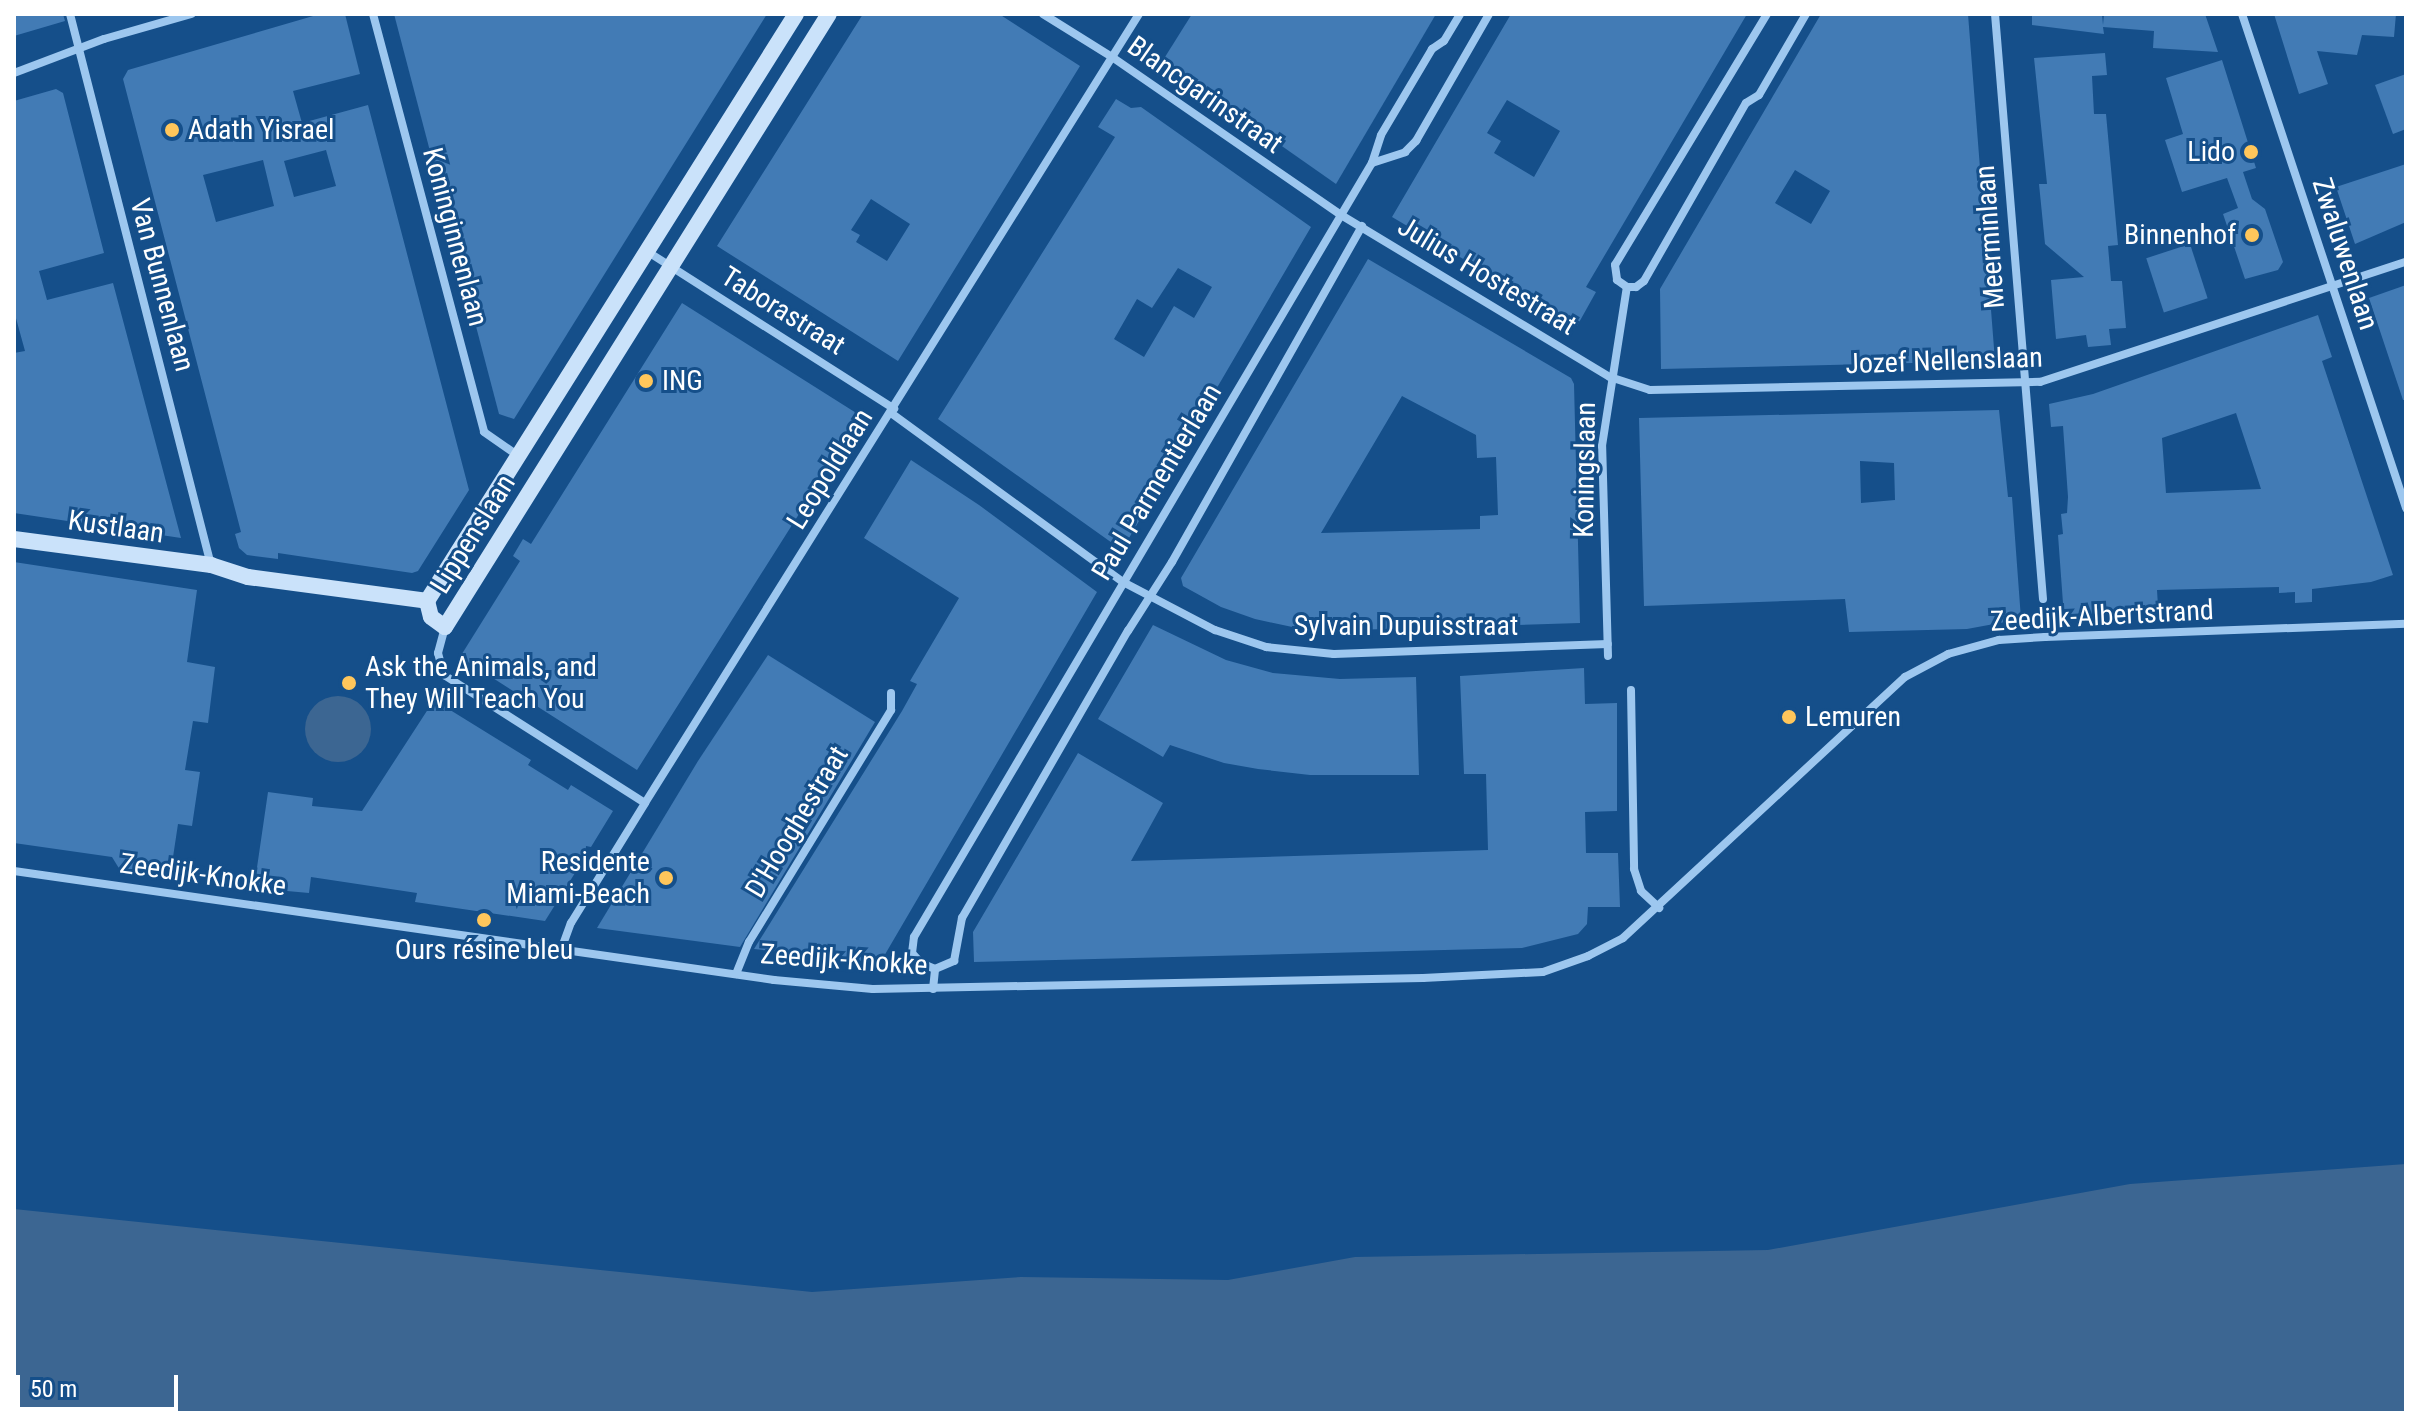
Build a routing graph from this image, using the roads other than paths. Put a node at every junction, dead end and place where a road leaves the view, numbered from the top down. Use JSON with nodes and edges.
{"nodes":[{"id":1,"x":191,"y":14,"type":"edge"},
{"id":2,"x":373,"y":14,"type":"edge"},
{"id":3,"x":796,"y":14,"type":"edge"},
{"id":4,"x":829,"y":14,"type":"edge"},
{"id":5,"x":1043,"y":14,"type":"edge"},
{"id":6,"x":1139,"y":14,"type":"edge"},
{"id":7,"x":1460,"y":14,"type":"edge"},
{"id":8,"x":1489,"y":14,"type":"edge"},
{"id":9,"x":1767,"y":14,"type":"edge"},
{"id":10,"x":1806,"y":14,"type":"edge"},
{"id":11,"x":1995,"y":14,"type":"edge"},
{"id":12,"x":2242,"y":14,"type":"edge"},
{"id":13,"x":70,"y":15,"type":"edge"},
{"id":14,"x":79,"y":50,"type":"junction"},
{"id":15,"x":1112,"y":57,"type":"junction"},
{"id":16,"x":14,"y":73,"type":"edge"},
{"id":17,"x":1372,"y":163,"type":"junction"},
{"id":18,"x":1341,"y":215,"type":"junction"},
{"id":19,"x":1362,"y":226,"type":"junction"},
{"id":20,"x":648,"y":252,"type":"junction"},
{"id":21,"x":2406,"y":262,"type":"edge"},
{"id":22,"x":671,"y":267,"type":"junction"},
{"id":23,"x":2332,"y":286,"type":"junction"},
{"id":24,"x":1627,"y":287,"type":"junction"},
{"id":25,"x":1610,"y":377,"type":"junction"},
{"id":26,"x":2023,"y":385,"type":"junction"},
{"id":27,"x":893,"y":411,"type":"junction"},
{"id":28,"x":517,"y":455,"type":"junction"},
{"id":29,"x":2406,"y":508,"type":"edge"},
{"id":30,"x":14,"y":539,"type":"edge"},
{"id":31,"x":211,"y":565,"type":"junction"},
{"id":32,"x":1123,"y":582,"type":"junction"},
{"id":33,"x":1151,"y":597,"type":"junction"},
{"id":34,"x":2043,"y":599,"type":"dead end"},
{"id":35,"x":427,"y":601,"type":"junction"},
{"id":36,"x":2406,"y":624,"type":"edge"},
{"id":37,"x":445,"y":627,"type":"junction"},
{"id":38,"x":1608,"y":644,"type":"junction"},
{"id":39,"x":1608,"y":656,"type":"dead end"},
{"id":40,"x":1631,"y":690,"type":"dead end"},
{"id":41,"x":891,"y":693,"type":"dead end"},
{"id":42,"x":645,"y":803,"type":"junction"},
{"id":43,"x":14,"y":871,"type":"edge"},
{"id":44,"x":1659,"y":908,"type":"junction"},
{"id":45,"x":561,"y":950,"type":"junction"},
{"id":46,"x":935,"y":969,"type":"junction"},
{"id":47,"x":736,"y":974,"type":"junction"},
{"id":48,"x":933,"y":989,"type":"junction"}],
"edges":[{"from":1,"to":14,"type":"street"},
{"from":2,"to":28,"type":"street","name":"Koninginnenlaan"},
{"from":3,"to":20,"type":"street","name":"Lippenslaan"},
{"from":4,"to":22,"type":"street","name":"Lippenslaan"},
{"from":5,"to":15,"type":"street","name":"Blancgarinstraat"},
{"from":6,"to":15,"type":"street","name":"Leopoldlaan"},
{"from":7,"to":17,"type":"street","name":"Paul Parmentierlaan"},
{"from":8,"to":17,"type":"street"},
{"from":9,"to":24,"type":"street","name":"Koningslaan"},
{"from":10,"to":24,"type":"street"},
{"from":11,"to":26,"type":"street","name":"Meerminlaan"},
{"from":12,"to":23,"type":"street","name":"Zwaluwenlaan"},
{"from":13,"to":14,"type":"street","name":"Van Bunnenlaan"},
{"from":14,"to":16,"type":"street"},
{"from":14,"to":31,"type":"street","name":"Van Bunnenlaan"},
{"from":15,"to":18,"type":"street","name":"Blancgarinstraat"},
{"from":15,"to":27,"type":"street","name":"Leopoldlaan"},
{"from":17,"to":18,"type":"street","name":"Paul Parmentierlaan"},
{"from":18,"to":19,"type":"street","name":"Julius Hostestraat"},
{"from":18,"to":32,"type":"street","name":"Paul Parmentierlaan"},
{"from":19,"to":25,"type":"street","name":"Julius Hostestraat"},
{"from":19,"to":33,"type":"street","name":"Paul Parmentierlaan"},
{"from":20,"to":22,"type":"street","name":"Taborastraat"},
{"from":20,"to":28,"type":"street","name":"Lippenslaan"},
{"from":21,"to":23,"type":"street","name":"Jozef Nellenslaan"},
{"from":22,"to":27,"type":"street","name":"Taborastraat"},
{"from":22,"to":37,"type":"street","name":"Lippenslaan"},
{"from":23,"to":26,"type":"street","name":"Jozef Nellenslaan"},
{"from":23,"to":29,"type":"street","name":"Zwaluwenlaan"},
{"from":24,"to":25,"type":"street","name":"Koningslaan"},
{"from":25,"to":26,"type":"street","name":"Jozef Nellenslaan"},
{"from":25,"to":38,"type":"street","name":"Koningslaan"},
{"from":26,"to":34,"type":"street","name":"Meerminlaan"},
{"from":27,"to":32,"type":"street","name":"Sylvain Dupuisstraat"},
{"from":27,"to":42,"type":"street","name":"Leopoldlaan"},
{"from":28,"to":35,"type":"street","name":"Lippenslaan"},
{"from":30,"to":31,"type":"street","name":"Kustlaan"},
{"from":31,"to":35,"type":"street","name":"Kustlaan"},
{"from":32,"to":33,"type":"street","name":"Sylvain Dupuisstraat"},
{"from":32,"to":46,"type":"street","name":"Paul Parmentierlaan"},
{"from":33,"to":38,"type":"street","name":"Sylvain Dupuisstraat"},
{"from":33,"to":46,"type":"street","name":"Paul Parmentierlaan"},
{"from":35,"to":37,"type":"street","name":"Lippenslaan"},
{"from":36,"to":44,"type":"street","name":"Zeedijk-Albertstrand"},
{"from":37,"to":42,"type":"street"},
{"from":38,"to":39,"type":"street","name":"Koningslaan"},
{"from":40,"to":44,"type":"street"},
{"from":41,"to":47,"type":"street","name":"D'Hooghestraat"},
{"from":42,"to":45,"type":"street","name":"Leopoldlaan"},
{"from":43,"to":45,"type":"street","name":"Zeedijk-Knokke"},
{"from":44,"to":48,"type":"street","name":"Zeedijk-Knokke"},
{"from":45,"to":47,"type":"street","name":"Zeedijk-Knokke"},
{"from":46,"to":48,"type":"street"},
{"from":47,"to":48,"type":"street","name":"Zeedijk-Knokke"}]}
